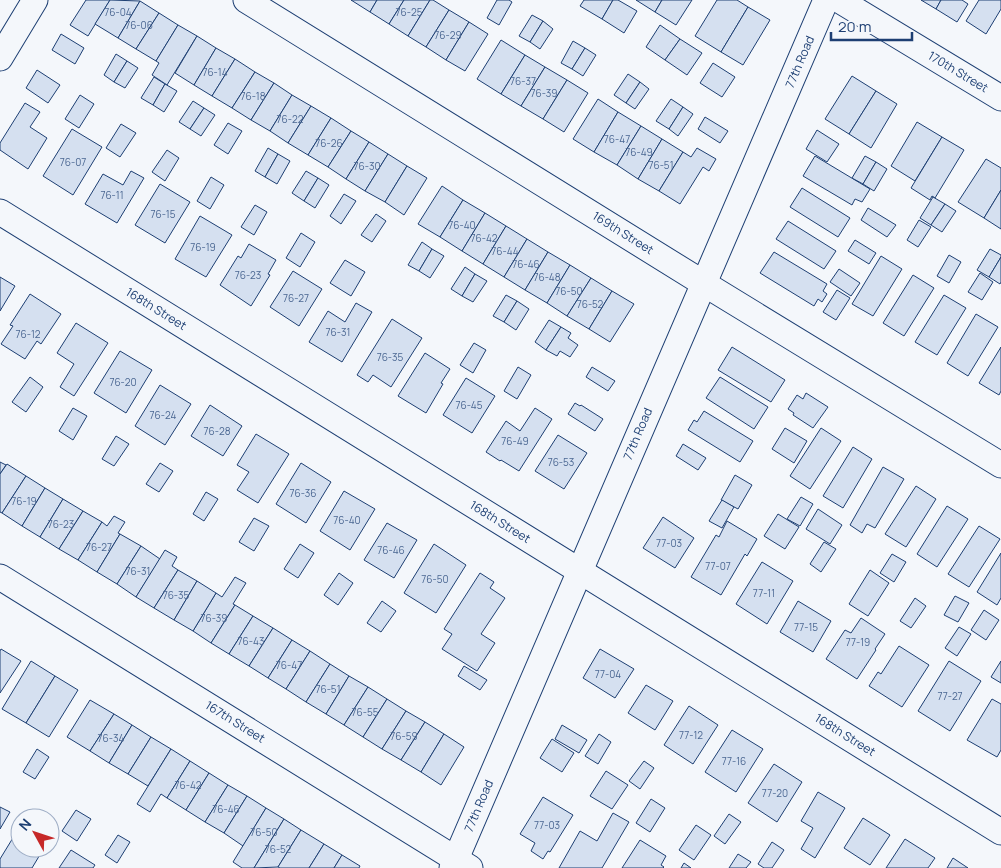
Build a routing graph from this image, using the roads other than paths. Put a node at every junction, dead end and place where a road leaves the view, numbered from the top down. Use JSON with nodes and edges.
{"nodes":[{"id":1,"x":36,"y":0,"type":"edge"},
{"id":2,"x":246,"y":0,"type":"edge"},
{"id":3,"x":826,"y":0,"type":"edge"},
{"id":4,"x":839,"y":0,"type":"edge"},
{"id":5,"x":0,"y":58,"type":"edge"},
{"id":6,"x":1001,"y":98,"type":"edge"},
{"id":7,"x":0,"y":212,"type":"edge"},
{"id":8,"x":703,"y":283,"type":"junction"},
{"id":9,"x":1001,"y":465,"type":"edge"},
{"id":10,"x":579,"y":571,"type":"junction"},
{"id":11,"x":0,"y":577,"type":"edge"},
{"id":12,"x":1001,"y":832,"type":"edge"},
{"id":13,"x":459,"y":865,"type":"edge"}],
"edges":[{"from":1,"to":5,"type":"street"},
{"from":2,"to":8,"type":"street","name":"169th Street"},
{"from":3,"to":8,"type":"street","name":"77th Road"},
{"from":4,"to":6,"type":"street","name":"170th Street"},
{"from":7,"to":10,"type":"street","name":"168th Street"},
{"from":8,"to":9,"type":"street","name":"169th Street"},
{"from":8,"to":10,"type":"street","name":"77th Road"},
{"from":10,"to":12,"type":"street","name":"168th Street"},
{"from":10,"to":13,"type":"street","name":"77th Road"},
{"from":11,"to":13,"type":"street","name":"167th Street"}]}
